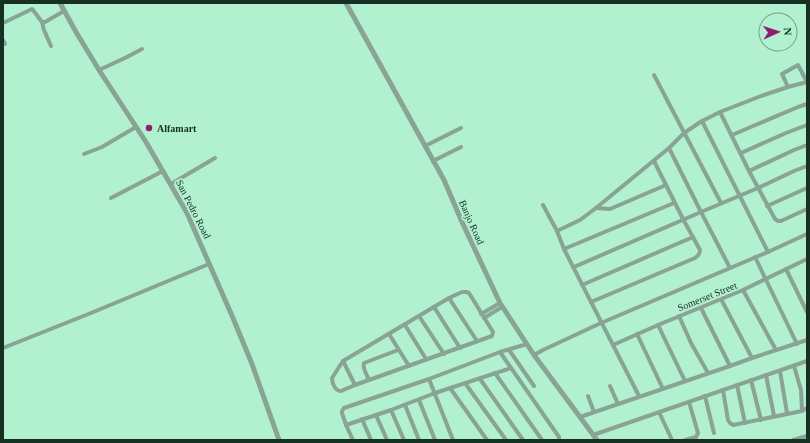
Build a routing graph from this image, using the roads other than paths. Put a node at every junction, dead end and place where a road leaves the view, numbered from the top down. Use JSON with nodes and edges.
{"nodes":[{"id":1,"x":60,"y":3,"type":"edge"},
{"id":2,"x":346,"y":3,"type":"edge"},
{"id":3,"x":64,"y":11,"type":"junction"},
{"id":4,"x":42,"y":22,"type":"junction"},
{"id":5,"x":3,"y":23,"type":"edge"},
{"id":6,"x":51,"y":46,"type":"dead end"},
{"id":7,"x":142,"y":48,"type":"dead end"},
{"id":8,"x":99,"y":70,"type":"junction"},
{"id":9,"x":654,"y":75,"type":"dead end"},
{"id":10,"x":807,"y":82,"type":"edge"},
{"id":11,"x":788,"y":87,"type":"junction"},
{"id":12,"x":807,"y":104,"type":"edge"},
{"id":13,"x":720,"y":112,"type":"junction"},
{"id":14,"x":702,"y":121,"type":"junction"},
{"id":15,"x":807,"y":125,"type":"edge"},
{"id":16,"x":136,"y":127,"type":"junction"},
{"id":17,"x":461,"y":128,"type":"dead end"},
{"id":18,"x":684,"y":133,"type":"junction"},
{"id":19,"x":732,"y":135,"type":"junction"},
{"id":20,"x":807,"y":145,"type":"edge"},
{"id":21,"x":425,"y":146,"type":"junction"},
{"id":22,"x":461,"y":147,"type":"dead end"},
{"id":23,"x":669,"y":148,"type":"junction"},
{"id":24,"x":741,"y":152,"type":"junction"},
{"id":25,"x":84,"y":154,"type":"dead end"},
{"id":26,"x":215,"y":158,"type":"dead end"},
{"id":27,"x":654,"y":160,"type":"junction"},
{"id":28,"x":433,"y":161,"type":"junction"},
{"id":29,"x":807,"y":166,"type":"edge"},
{"id":30,"x":163,"y":171,"type":"junction"},
{"id":31,"x":749,"y":171,"type":"junction"},
{"id":32,"x":170,"y":184,"type":"junction"},
{"id":33,"x":666,"y":185,"type":"junction"},
{"id":34,"x":758,"y":188,"type":"junction"},
{"id":35,"x":807,"y":188,"type":"edge"},
{"id":36,"x":739,"y":196,"type":"junction"},
{"id":37,"x":111,"y":198,"type":"dead end"},
{"id":38,"x":674,"y":203,"type":"junction"},
{"id":39,"x":721,"y":203,"type":"junction"},
{"id":40,"x":543,"y":206,"type":"dead end"},
{"id":41,"x":767,"y":206,"type":"junction"},
{"id":42,"x":596,"y":208,"type":"junction"},
{"id":43,"x":807,"y":209,"type":"edge"},
{"id":44,"x":701,"y":212,"type":"junction"},
{"id":45,"x":683,"y":219,"type":"junction"},
{"id":46,"x":557,"y":231,"type":"junction"},
{"id":47,"x":807,"y":234,"type":"edge"},
{"id":48,"x":693,"y":237,"type":"junction"},
{"id":49,"x":564,"y":249,"type":"junction"},
{"id":50,"x":768,"y":252,"type":"junction"},
{"id":51,"x":755,"y":257,"type":"junction"},
{"id":52,"x":807,"y":259,"type":"edge"},
{"id":53,"x":209,"y":264,"type":"junction"},
{"id":54,"x":574,"y":266,"type":"junction"},
{"id":55,"x":730,"y":268,"type":"junction"},
{"id":56,"x":786,"y":269,"type":"junction"},
{"id":57,"x":766,"y":279,"type":"junction"},
{"id":58,"x":582,"y":284,"type":"junction"},
{"id":59,"x":743,"y":290,"type":"junction"},
{"id":60,"x":449,"y":298,"type":"junction"},
{"id":61,"x":721,"y":299,"type":"junction"},
{"id":62,"x":591,"y":302,"type":"junction"},
{"id":63,"x":501,"y":305,"type":"junction"},
{"id":64,"x":434,"y":307,"type":"junction"},
{"id":65,"x":701,"y":308,"type":"junction"},
{"id":66,"x":807,"y":312,"type":"edge"},
{"id":67,"x":481,"y":314,"type":"junction"},
{"id":68,"x":419,"y":316,"type":"junction"},
{"id":69,"x":679,"y":316,"type":"junction"},
{"id":70,"x":484,"y":318,"type":"junction"},
{"id":71,"x":602,"y":323,"type":"junction"},
{"id":72,"x":405,"y":324,"type":"junction"},
{"id":73,"x":658,"y":325,"type":"junction"},
{"id":74,"x":389,"y":334,"type":"junction"},
{"id":75,"x":637,"y":334,"type":"junction"},
{"id":76,"x":807,"y":340,"type":"edge"},
{"id":77,"x":477,"y":341,"type":"junction"},
{"id":78,"x":527,"y":344,"type":"junction"},
{"id":79,"x":797,"y":344,"type":"junction"},
{"id":80,"x":613,"y":345,"type":"junction"},
{"id":81,"x":3,"y":348,"type":"edge"},
{"id":82,"x":460,"y":348,"type":"junction"},
{"id":83,"x":398,"y":350,"type":"junction"},
{"id":84,"x":509,"y":350,"type":"junction"},
{"id":85,"x":776,"y":350,"type":"junction"},
{"id":86,"x":500,"y":352,"type":"junction"},
{"id":87,"x":444,"y":354,"type":"junction"},
{"id":88,"x":534,"y":356,"type":"junction"},
{"id":89,"x":752,"y":358,"type":"junction"},
{"id":90,"x":426,"y":359,"type":"junction"},
{"id":91,"x":343,"y":361,"type":"junction"},
{"id":92,"x":807,"y":361,"type":"edge"},
{"id":93,"x":409,"y":366,"type":"junction"},
{"id":94,"x":730,"y":366,"type":"junction"},
{"id":95,"x":794,"y":366,"type":"junction"},
{"id":96,"x":510,"y":368,"type":"junction"},
{"id":97,"x":780,"y":371,"type":"junction"},
{"id":98,"x":708,"y":373,"type":"junction"},
{"id":99,"x":495,"y":374,"type":"junction"},
{"id":100,"x":766,"y":375,"type":"junction"},
{"id":101,"x":429,"y":379,"type":"junction"},
{"id":102,"x":480,"y":379,"type":"junction"},
{"id":103,"x":369,"y":380,"type":"junction"},
{"id":104,"x":750,"y":380,"type":"junction"},
{"id":105,"x":685,"y":381,"type":"junction"},
{"id":106,"x":465,"y":383,"type":"junction"},
{"id":107,"x":355,"y":385,"type":"junction"},
{"id":108,"x":737,"y":385,"type":"junction"},
{"id":109,"x":534,"y":386,"type":"dead end"},
{"id":110,"x":610,"y":386,"type":"dead end"},
{"id":111,"x":450,"y":388,"type":"junction"},
{"id":112,"x":663,"y":389,"type":"junction"},
{"id":113,"x":723,"y":390,"type":"junction"},
{"id":114,"x":435,"y":393,"type":"junction"},
{"id":115,"x":588,"y":396,"type":"dead end"},
{"id":116,"x":639,"y":396,"type":"junction"},
{"id":117,"x":706,"y":396,"type":"junction"},
{"id":118,"x":419,"y":400,"type":"junction"},
{"id":119,"x":689,"y":402,"type":"junction"},
{"id":120,"x":618,"y":404,"type":"junction"},
{"id":121,"x":405,"y":405,"type":"junction"},
{"id":122,"x":807,"y":408,"type":"edge"},
{"id":123,"x":392,"y":410,"type":"junction"},
{"id":124,"x":802,"y":411,"type":"junction"},
{"id":125,"x":594,"y":412,"type":"junction"},
{"id":126,"x":659,"y":412,"type":"junction"},
{"id":127,"x":787,"y":413,"type":"junction"},
{"id":128,"x":376,"y":414,"type":"junction"},
{"id":129,"x":774,"y":416,"type":"junction"},
{"id":130,"x":580,"y":417,"type":"junction"},
{"id":131,"x":362,"y":419,"type":"junction"},
{"id":132,"x":761,"y":420,"type":"junction"},
{"id":133,"x":745,"y":423,"type":"junction"},
{"id":134,"x":346,"y":425,"type":"junction"},
{"id":135,"x":714,"y":433,"type":"dead end"},
{"id":136,"x":807,"y":436,"type":"edge"},
{"id":137,"x":595,"y":438,"type":"edge"},
{"id":138,"x":279,"y":440,"type":"edge"},
{"id":139,"x":353,"y":440,"type":"edge"},
{"id":140,"x":371,"y":440,"type":"edge"},
{"id":141,"x":386,"y":440,"type":"edge"},
{"id":142,"x":404,"y":440,"type":"edge"},
{"id":143,"x":419,"y":440,"type":"edge"},
{"id":144,"x":435,"y":440,"type":"edge"},
{"id":145,"x":453,"y":440,"type":"edge"},
{"id":146,"x":487,"y":440,"type":"edge"},
{"id":147,"x":506,"y":440,"type":"edge"},
{"id":148,"x":523,"y":440,"type":"edge"},
{"id":149,"x":542,"y":440,"type":"edge"},
{"id":150,"x":559,"y":440,"type":"edge"},
{"id":151,"x":672,"y":440,"type":"edge"},
{"id":152,"x":685,"y":440,"type":"edge"},
{"id":153,"x":793,"y":440,"type":"edge"}],
"edges":[{"from":1,"to":3,"type":"street","name":"San Pedro Road"},
{"from":2,"to":21,"type":"street","name":"Banjo Road"},
{"from":3,"to":4,"type":"street"},
{"from":3,"to":8,"type":"street","name":"San Pedro Road"},
{"from":4,"to":5,"type":"street"},
{"from":4,"to":6,"type":"street"},
{"from":7,"to":8,"type":"street"},
{"from":8,"to":16,"type":"street","name":"San Pedro Road"},
{"from":9,"to":18,"type":"street"},
{"from":10,"to":11,"type":"street"},
{"from":10,"to":11,"type":"street"},
{"from":11,"to":13,"type":"street"},
{"from":12,"to":19,"type":"street"},
{"from":13,"to":14,"type":"street"},
{"from":13,"to":19,"type":"street"},
{"from":14,"to":18,"type":"street"},
{"from":14,"to":36,"type":"street"},
{"from":15,"to":24,"type":"street"},
{"from":16,"to":25,"type":"street"},
{"from":16,"to":30,"type":"street","name":"San Pedro Road"},
{"from":17,"to":21,"type":"street"},
{"from":18,"to":23,"type":"street"},
{"from":18,"to":39,"type":"street"},
{"from":19,"to":24,"type":"street"},
{"from":20,"to":31,"type":"street"},
{"from":21,"to":28,"type":"street","name":"Banjo Road"},
{"from":22,"to":28,"type":"street"},
{"from":23,"to":27,"type":"street"},
{"from":23,"to":44,"type":"street"},
{"from":24,"to":31,"type":"street"},
{"from":26,"to":32,"type":"street"},
{"from":27,"to":33,"type":"street"},
{"from":27,"to":42,"type":"street"},
{"from":28,"to":63,"type":"street","name":"Banjo Road"},
{"from":29,"to":34,"type":"street"},
{"from":30,"to":32,"type":"street","name":"San Pedro Road"},
{"from":30,"to":37,"type":"street"},
{"from":31,"to":34,"type":"street"},
{"from":32,"to":53,"type":"street","name":"San Pedro Road"},
{"from":33,"to":38,"type":"street"},
{"from":33,"to":42,"type":"street"},
{"from":34,"to":36,"type":"street"},
{"from":34,"to":41,"type":"street"},
{"from":35,"to":41,"type":"street"},
{"from":36,"to":39,"type":"street"},
{"from":36,"to":50,"type":"street"},
{"from":38,"to":45,"type":"street"},
{"from":38,"to":49,"type":"street"},
{"from":39,"to":44,"type":"street"},
{"from":40,"to":46,"type":"street"},
{"from":41,"to":43,"type":"street"},
{"from":42,"to":46,"type":"street"},
{"from":44,"to":45,"type":"street"},
{"from":44,"to":55,"type":"street"},
{"from":45,"to":48,"type":"street"},
{"from":45,"to":54,"type":"street"},
{"from":46,"to":49,"type":"street"},
{"from":47,"to":50,"type":"street"},
{"from":48,"to":58,"type":"street"},
{"from":48,"to":62,"type":"street"},
{"from":49,"to":54,"type":"street"},
{"from":50,"to":51,"type":"street"},
{"from":51,"to":55,"type":"street"},
{"from":51,"to":57,"type":"street"},
{"from":52,"to":56,"type":"street","name":"Somerset Street"},
{"from":53,"to":81,"type":"street"},
{"from":53,"to":138,"type":"street","name":"San Pedro Road"},
{"from":54,"to":58,"type":"street"},
{"from":55,"to":71,"type":"street"},
{"from":56,"to":57,"type":"street","name":"Somerset Street"},
{"from":56,"to":66,"type":"street"},
{"from":57,"to":59,"type":"street","name":"Somerset Street"},
{"from":57,"to":79,"type":"street"},
{"from":58,"to":62,"type":"street"},
{"from":59,"to":61,"type":"street","name":"Somerset Street"},
{"from":59,"to":85,"type":"street"},
{"from":60,"to":64,"type":"street"},
{"from":60,"to":67,"type":"street"},
{"from":60,"to":77,"type":"street"},
{"from":61,"to":65,"type":"street","name":"Somerset Street"},
{"from":61,"to":89,"type":"street"},
{"from":62,"to":71,"type":"street"},
{"from":63,"to":67,"type":"street"},
{"from":63,"to":70,"type":"street"},
{"from":63,"to":78,"type":"street","name":"Banjo Road"},
{"from":64,"to":68,"type":"street"},
{"from":64,"to":82,"type":"street"},
{"from":65,"to":69,"type":"street","name":"Somerset Street"},
{"from":65,"to":94,"type":"street"},
{"from":67,"to":70,"type":"street"},
{"from":68,"to":72,"type":"street"},
{"from":68,"to":87,"type":"street"},
{"from":69,"to":73,"type":"street","name":"Somerset Street"},
{"from":69,"to":98,"type":"street"},
{"from":70,"to":77,"type":"street"},
{"from":71,"to":80,"type":"street"},
{"from":71,"to":88,"type":"street"},
{"from":72,"to":74,"type":"street"},
{"from":72,"to":90,"type":"street"},
{"from":73,"to":75,"type":"street","name":"Somerset Street"},
{"from":73,"to":105,"type":"street"},
{"from":74,"to":83,"type":"street"},
{"from":74,"to":91,"type":"street"},
{"from":75,"to":80,"type":"street","name":"Somerset Street"},
{"from":75,"to":112,"type":"street"},
{"from":76,"to":79,"type":"street"},
{"from":77,"to":82,"type":"street"},
{"from":78,"to":84,"type":"street"},
{"from":78,"to":88,"type":"street","name":"Banjo Road"},
{"from":79,"to":85,"type":"street"},
{"from":80,"to":116,"type":"street"},
{"from":82,"to":87,"type":"street"},
{"from":83,"to":93,"type":"street"},
{"from":83,"to":103,"type":"street"},
{"from":84,"to":86,"type":"street"},
{"from":84,"to":109,"type":"street"},
{"from":85,"to":89,"type":"street"},
{"from":86,"to":96,"type":"street"},
{"from":86,"to":101,"type":"street"},
{"from":87,"to":90,"type":"street"},
{"from":88,"to":130,"type":"street","name":"Banjo Road"},
{"from":89,"to":94,"type":"street"},
{"from":90,"to":93,"type":"street"},
{"from":91,"to":107,"type":"street"},
{"from":91,"to":107,"type":"street"},
{"from":92,"to":95,"type":"street"},
{"from":93,"to":103,"type":"street"},
{"from":94,"to":98,"type":"street"},
{"from":95,"to":97,"type":"street"},
{"from":95,"to":124,"type":"street"},
{"from":96,"to":99,"type":"street"},
{"from":96,"to":150,"type":"street"},
{"from":97,"to":100,"type":"street"},
{"from":97,"to":127,"type":"street"},
{"from":98,"to":105,"type":"street"},
{"from":99,"to":102,"type":"street"},
{"from":99,"to":149,"type":"street"},
{"from":100,"to":104,"type":"street"},
{"from":100,"to":129,"type":"street"},
{"from":101,"to":114,"type":"street"},
{"from":101,"to":134,"type":"street"},
{"from":102,"to":106,"type":"street"},
{"from":102,"to":148,"type":"street"},
{"from":103,"to":107,"type":"street"},
{"from":104,"to":108,"type":"street"},
{"from":104,"to":132,"type":"street"},
{"from":105,"to":112,"type":"street"},
{"from":106,"to":111,"type":"street"},
{"from":106,"to":147,"type":"street"},
{"from":108,"to":113,"type":"street"},
{"from":108,"to":133,"type":"street"},
{"from":110,"to":120,"type":"street"},
{"from":111,"to":114,"type":"street"},
{"from":111,"to":146,"type":"street"},
{"from":112,"to":116,"type":"street"},
{"from":113,"to":117,"type":"street"},
{"from":113,"to":133,"type":"street"},
{"from":114,"to":118,"type":"street"},
{"from":114,"to":145,"type":"street"},
{"from":115,"to":125,"type":"street"},
{"from":116,"to":120,"type":"street"},
{"from":117,"to":119,"type":"street"},
{"from":117,"to":135,"type":"street"},
{"from":118,"to":121,"type":"street"},
{"from":118,"to":144,"type":"street"},
{"from":119,"to":126,"type":"street"},
{"from":119,"to":152,"type":"street"},
{"from":120,"to":125,"type":"street"},
{"from":121,"to":123,"type":"street"},
{"from":121,"to":143,"type":"street"},
{"from":122,"to":124,"type":"street"},
{"from":123,"to":128,"type":"street"},
{"from":123,"to":142,"type":"street"},
{"from":124,"to":127,"type":"street"},
{"from":125,"to":130,"type":"street"},
{"from":126,"to":137,"type":"street"},
{"from":126,"to":151,"type":"street"},
{"from":127,"to":129,"type":"street"},
{"from":128,"to":131,"type":"street"},
{"from":128,"to":141,"type":"street"},
{"from":129,"to":132,"type":"street"},
{"from":130,"to":137,"type":"street","name":"Banjo Road"},
{"from":131,"to":134,"type":"street"},
{"from":131,"to":140,"type":"street"},
{"from":132,"to":133,"type":"street"},
{"from":134,"to":139,"type":"street"},
{"from":136,"to":153,"type":"street"}]}
